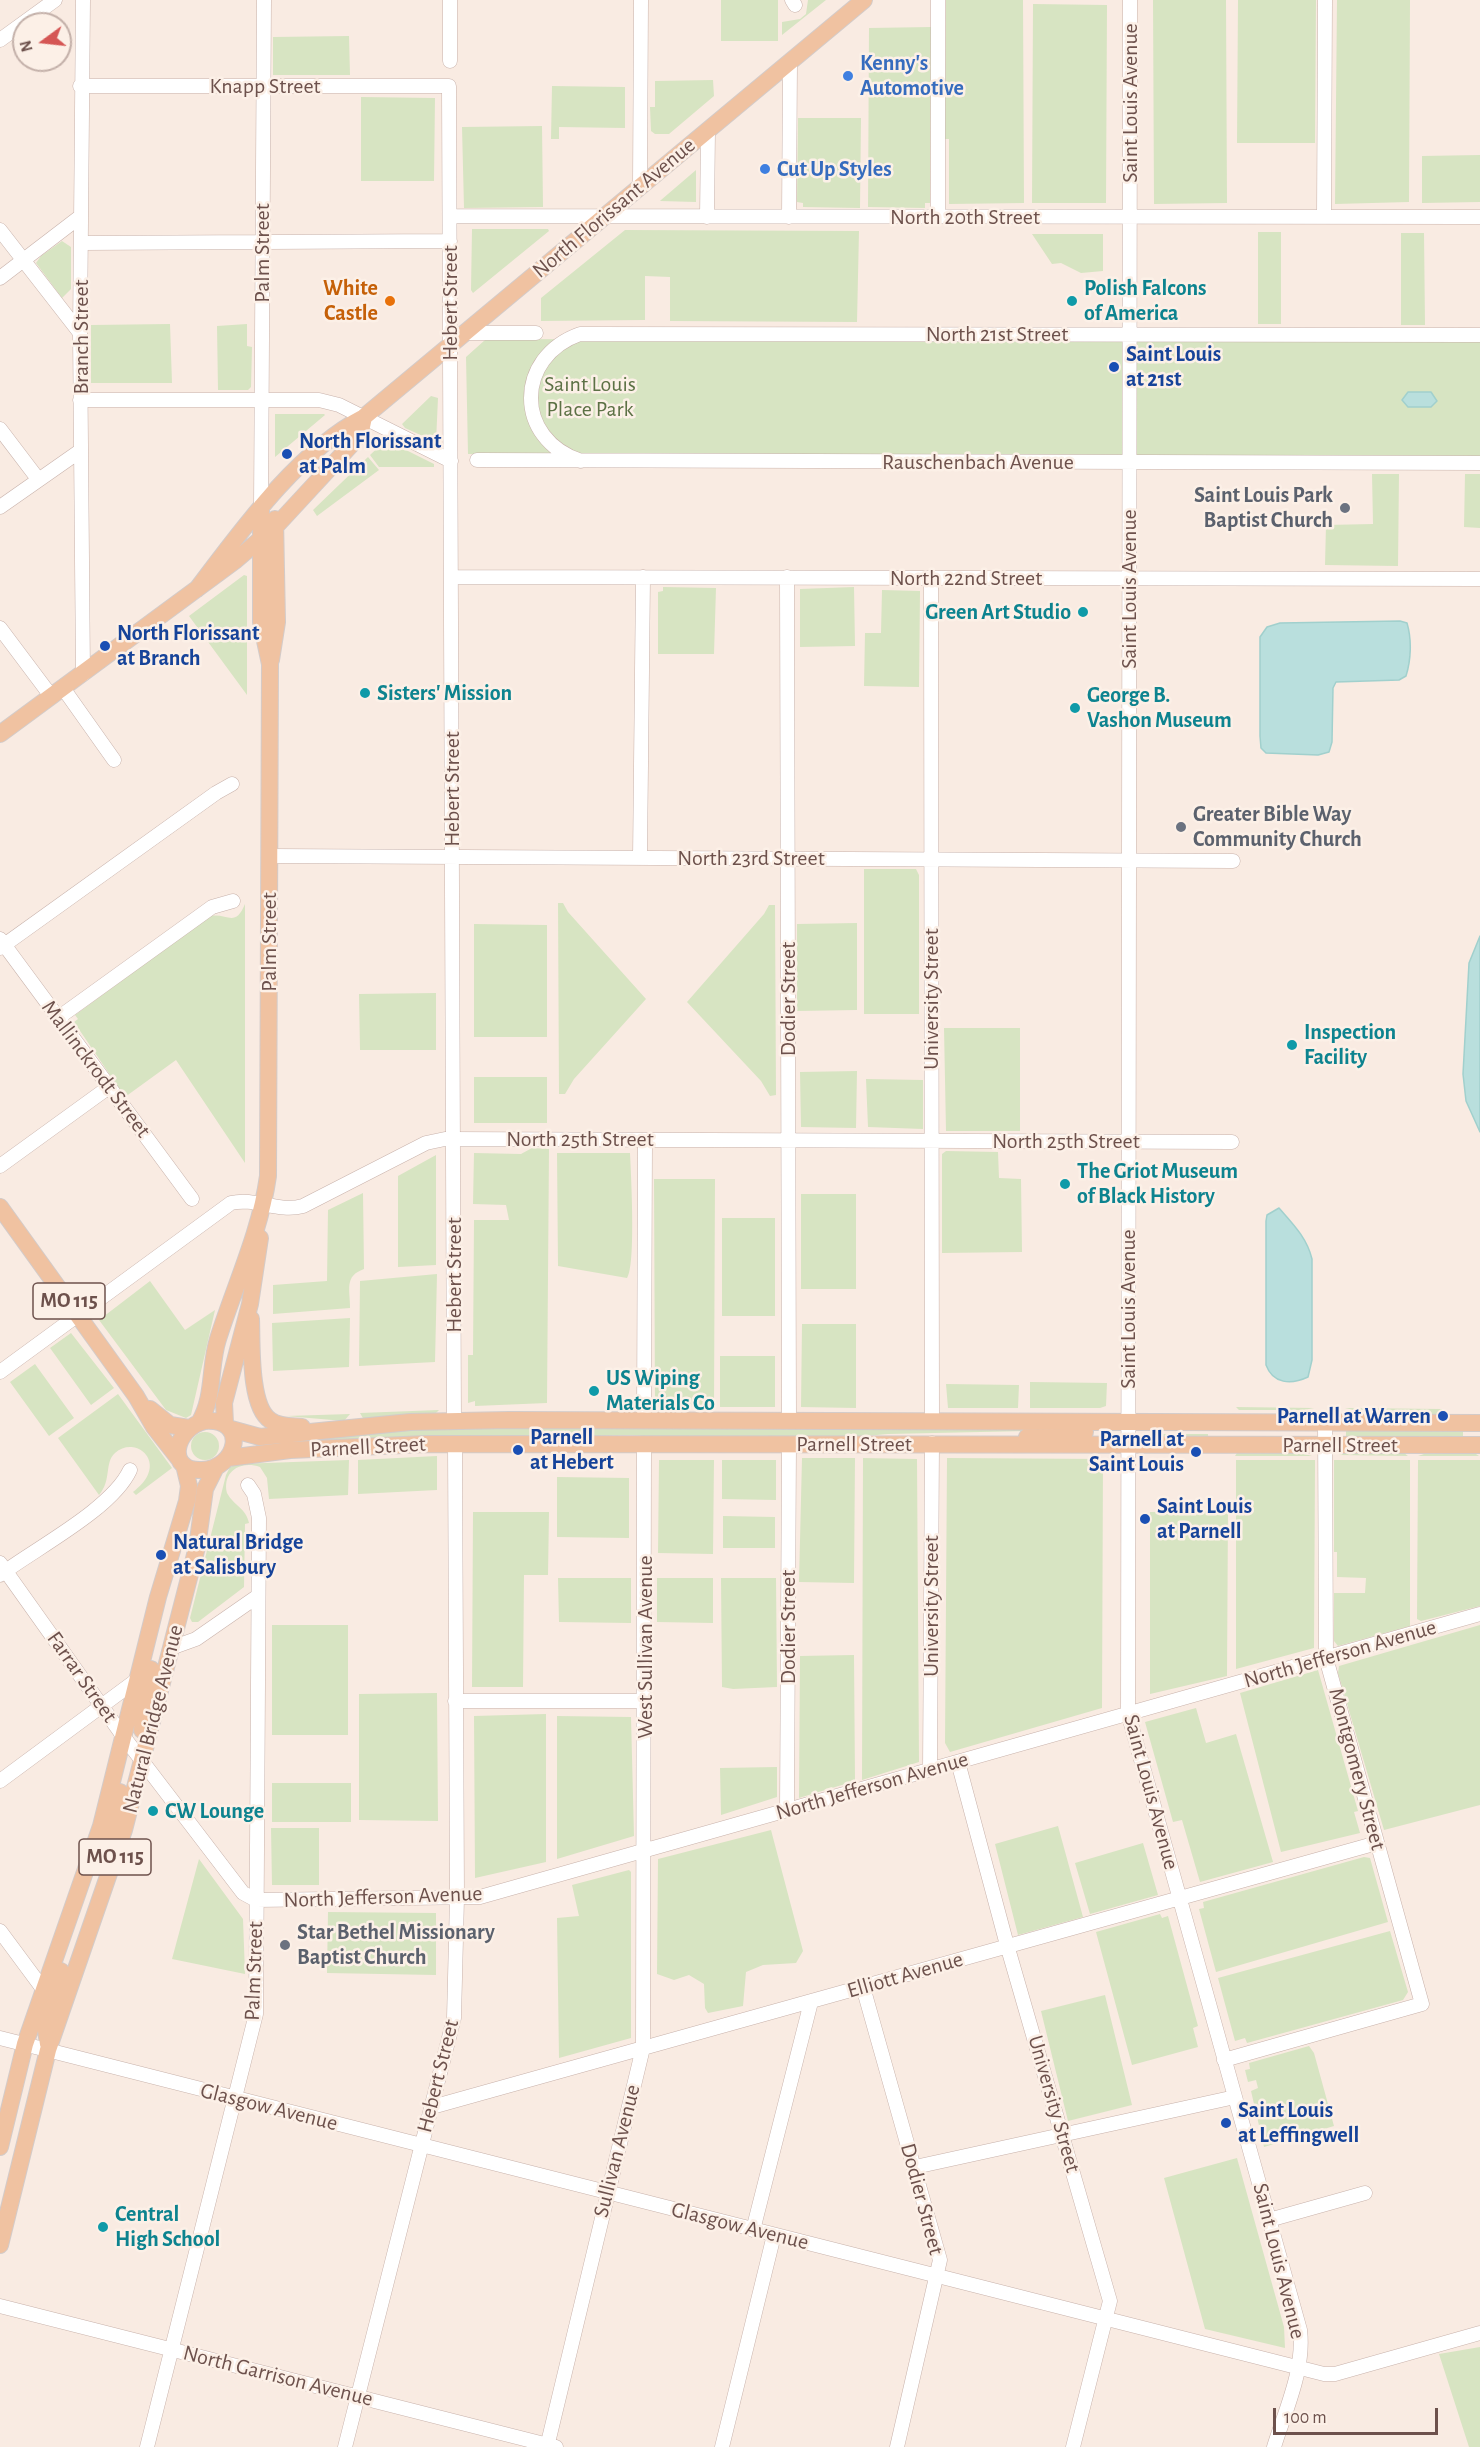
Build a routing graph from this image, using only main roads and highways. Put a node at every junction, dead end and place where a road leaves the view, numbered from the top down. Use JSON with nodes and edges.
{"nodes":[{"id":1,"x":864,"y":0,"type":"edge"},
{"id":2,"x":364,"y":417,"type":"junction"},
{"id":3,"x":261,"y":507,"type":"junction"},
{"id":4,"x":277,"y":525,"type":"junction"},
{"id":5,"x":261,"y":539,"type":"junction"},
{"id":6,"x":197,"y":589,"type":"junction"},
{"id":7,"x":270,"y":664,"type":"junction"},
{"id":8,"x":0,"y":734,"type":"edge"},
{"id":9,"x":0,"y":1207,"type":"edge"},
{"id":10,"x":262,"y":1212,"type":"junction"},
{"id":11,"x":250,"y":1304,"type":"junction"},
{"id":12,"x":136,"y":1396,"type":"junction"},
{"id":13,"x":1128,"y":1422,"type":"junction"},
{"id":14,"x":1480,"y":1424,"type":"edge"},
{"id":15,"x":194,"y":1425,"type":"junction"},
{"id":16,"x":228,"y":1426,"type":"junction"},
{"id":17,"x":339,"y":1429,"type":"junction"},
{"id":18,"x":986,"y":1444,"type":"junction"},
{"id":19,"x":1480,"y":1445,"type":"edge"},
{"id":20,"x":181,"y":1462,"type":"junction"},
{"id":21,"x":222,"y":1462,"type":"junction"},
{"id":22,"x":158,"y":1597,"type":"junction"},
{"id":23,"x":123,"y":1736,"type":"junction"},
{"id":24,"x":142,"y":1761,"type":"junction"},
{"id":25,"x":102,"y":1894,"type":"junction"},
{"id":26,"x":70,"y":1914,"type":"junction"},
{"id":27,"x":25,"y":2044,"type":"junction"},
{"id":28,"x":48,"y":2050,"type":"junction"},
{"id":29,"x":0,"y":2147,"type":"edge"},
{"id":30,"x":15,"y":2185,"type":"junction"},
{"id":31,"x":0,"y":2245,"type":"edge"}],
"edges":[{"from":1,"to":2,"type":"main road","name":"North Florissant Avenue"},
{"from":2,"to":3,"type":"main road","name":"North Florissant Avenue"},
{"from":2,"to":4,"type":"main road","name":"North Florissant Avenue"},
{"from":3,"to":4,"type":"main road"},
{"from":3,"to":5,"type":"main road","name":"Palm Street"},
{"from":3,"to":6,"type":"main road","name":"North Florissant Avenue"},
{"from":4,"to":5,"type":"main road","name":"North Florissant Avenue"},
{"from":4,"to":7,"type":"main road","name":"Palm Street"},
{"from":5,"to":6,"type":"main road","name":"North Florissant Avenue"},
{"from":5,"to":7,"type":"main road","name":"Palm Street"},
{"from":6,"to":8,"type":"main road","name":"North Florissant Avenue"},
{"from":7,"to":10,"type":"main road","name":"Palm Street"},
{"from":9,"to":12,"type":"main road","number":"MO 115"},
{"from":10,"to":11,"type":"main road"},
{"from":10,"to":15,"type":"main road"},
{"from":11,"to":16,"type":"main road"},
{"from":11,"to":17,"type":"main road"},
{"from":12,"to":15,"type":"main road","number":"MO 115"},
{"from":12,"to":20,"type":"main road","number":"MO 115"},
{"from":13,"to":14,"type":"main road","name":"Parnell Street"},
{"from":13,"to":17,"type":"main road","name":"Parnell Street"},
{"from":13,"to":18,"type":"main road"},
{"from":15,"to":16,"type":"main road"},
{"from":15,"to":20,"type":"main road"},
{"from":16,"to":17,"type":"main road","name":"Parnell Street"},
{"from":16,"to":21,"type":"main road"},
{"from":18,"to":19,"type":"main road","name":"Parnell Street"},
{"from":18,"to":21,"type":"main road","name":"Parnell Street"},
{"from":20,"to":21,"type":"main road"},
{"from":20,"to":22,"type":"main road","name":"Natural Bridge Avenue","number":"MO 115"},
{"from":21,"to":24,"type":"main road","name":"Natural Bridge Avenue","number":"MO 115"},
{"from":22,"to":23,"type":"main road","name":"Natural Bridge Avenue","number":"MO 115"},
{"from":22,"to":24,"type":"main road"},
{"from":23,"to":25,"type":"main road"},
{"from":23,"to":26,"type":"main road","name":"Natural Bridge Avenue","number":"MO 115"},
{"from":24,"to":25,"type":"main road","name":"Natural Bridge Avenue","number":"MO 115"},
{"from":25,"to":28,"type":"main road","name":"Natural Bridge Avenue","number":"MO 115"},
{"from":26,"to":27,"type":"main road","name":"Natural Bridge Avenue","number":"MO 115"},
{"from":26,"to":28,"type":"main road"},
{"from":27,"to":29,"type":"main road","name":"Natural Bridge Avenue","number":"MO 115"},
{"from":27,"to":30,"type":"main road"},
{"from":28,"to":30,"type":"main road","name":"Natural Bridge Avenue","number":"MO 115"},
{"from":30,"to":31,"type":"main road","name":"Natural Bridge Avenue","number":"MO 115"}]}
